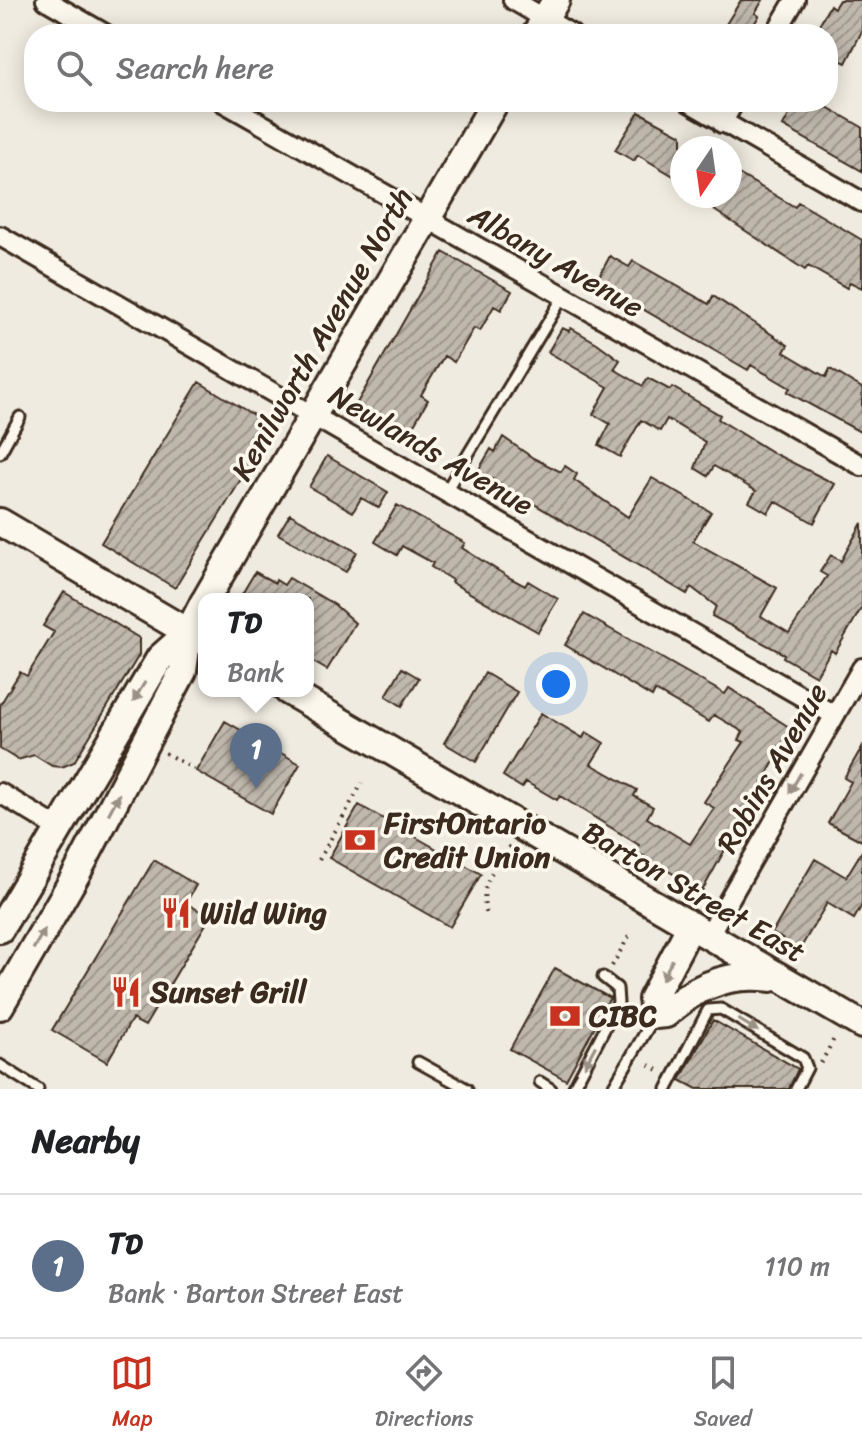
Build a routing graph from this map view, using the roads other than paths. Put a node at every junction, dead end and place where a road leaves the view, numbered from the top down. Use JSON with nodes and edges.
{"nodes":[{"id":1,"x":46,"y":0,"type":"edge"},
{"id":2,"x":513,"y":0,"type":"edge"},
{"id":3,"x":795,"y":0,"type":"edge"},
{"id":4,"x":546,"y":18,"type":"edge"},
{"id":5,"x":88,"y":24,"type":"edge"},
{"id":6,"x":781,"y":24,"type":"edge"},
{"id":7,"x":240,"y":112,"type":"edge"},
{"id":8,"x":489,"y":112,"type":"edge"},
{"id":9,"x":705,"y":112,"type":"edge"},
{"id":10,"x":728,"y":112,"type":"edge"},
{"id":11,"x":722,"y":123,"type":"junction"},
{"id":12,"x":862,"y":202,"type":"edge"},
{"id":13,"x":425,"y":219,"type":"junction"},
{"id":14,"x":0,"y":236,"type":"edge"},
{"id":15,"x":563,"y":297,"type":"junction"},
{"id":16,"x":313,"y":415,"type":"junction"},
{"id":17,"x":20,"y":417,"type":"dead end"},
{"id":18,"x":0,"y":453,"type":"edge"},
{"id":19,"x":862,"y":466,"type":"edge"},
{"id":20,"x":446,"y":491,"type":"junction"},
{"id":21,"x":0,"y":522,"type":"edge"},
{"id":22,"x":209,"y":593,"type":"edge"},
{"id":23,"x":196,"y":637,"type":"edge"},
{"id":24,"x":862,"y":668,"type":"edge"},
{"id":25,"x":298,"y":697,"type":"edge"},
{"id":26,"x":834,"y":715,"type":"junction"},
{"id":27,"x":0,"y":793,"type":"edge"},
{"id":28,"x":58,"y":828,"type":"junction"},
{"id":29,"x":0,"y":929,"type":"edge"},
{"id":30,"x":698,"y":932,"type":"junction"},
{"id":31,"x":603,"y":977,"type":"road end"},
{"id":32,"x":782,"y":980,"type":"junction"},
{"id":33,"x":0,"y":1006,"type":"edge"},
{"id":34,"x":655,"y":1015,"type":"junction"},
{"id":35,"x":854,"y":1021,"type":"edge"},
{"id":36,"x":418,"y":1062,"type":"dead end"},
{"id":37,"x":0,"y":1065,"type":"edge"},
{"id":38,"x":540,"y":1082,"type":"dead end"},
{"id":39,"x":38,"y":1089,"type":"edge"},
{"id":40,"x":467,"y":1089,"type":"edge"},
{"id":41,"x":551,"y":1089,"type":"edge"},
{"id":42,"x":573,"y":1089,"type":"edge"},
{"id":43,"x":612,"y":1089,"type":"edge"},
{"id":44,"x":667,"y":1089,"type":"edge"},
{"id":45,"x":796,"y":1089,"type":"edge"}],
"edges":[{"from":1,"to":5,"type":"street"},
{"from":2,"to":4,"type":"street"},
{"from":3,"to":6,"type":"street"},
{"from":7,"to":13,"type":"street","name":"Albany Avenue"},
{"from":8,"to":13,"type":"main road","name":"Kenilworth Avenue North"},
{"from":9,"to":11,"type":"street"},
{"from":10,"to":11,"type":"street"},
{"from":11,"to":12,"type":"street"},
{"from":13,"to":15,"type":"street","name":"Albany Avenue"},
{"from":13,"to":16,"type":"main road","name":"Kenilworth Avenue North"},
{"from":14,"to":16,"type":"street","name":"Newlands Avenue"},
{"from":15,"to":19,"type":"street","name":"Albany Avenue"},
{"from":15,"to":20,"type":"lane"},
{"from":16,"to":20,"type":"street","name":"Newlands Avenue"},
{"from":16,"to":22,"type":"main road","name":"Kenilworth Avenue North"},
{"from":17,"to":18,"type":"lane"},
{"from":20,"to":26,"type":"street","name":"Newlands Avenue"},
{"from":21,"to":23,"type":"main road"},
{"from":23,"to":28,"type":"main road","name":"Kenilworth Avenue North","one_way":true},
{"from":33,"to":23,"type":"main road","name":"Kenilworth Avenue North","one_way":true},
{"from":24,"to":26,"type":"street","name":"Robins Avenue"},
{"from":25,"to":30,"type":"main road","name":"Barton Street East"},
{"from":26,"to":30,"type":"street","name":"Robins Avenue","one_way":true},
{"from":27,"to":28,"type":"street"},
{"from":28,"to":29,"type":"main road","name":"Kenilworth Avenue North"},
{"from":30,"to":32,"type":"main road","name":"Barton Street East"},
{"from":30,"to":34,"type":"main road","one_way":true},
{"from":31,"to":42,"type":"lane","one_way":true},
{"from":32,"to":34,"type":"main road"},
{"from":32,"to":35,"type":"main road","name":"Barton Street East"},
{"from":34,"to":43,"type":"lane"},
{"from":36,"to":40,"type":"lane"},
{"from":37,"to":39,"type":"lane"},
{"from":38,"to":41,"type":"lane"},
{"from":44,"to":45,"type":"lane","one_way":true}]}
